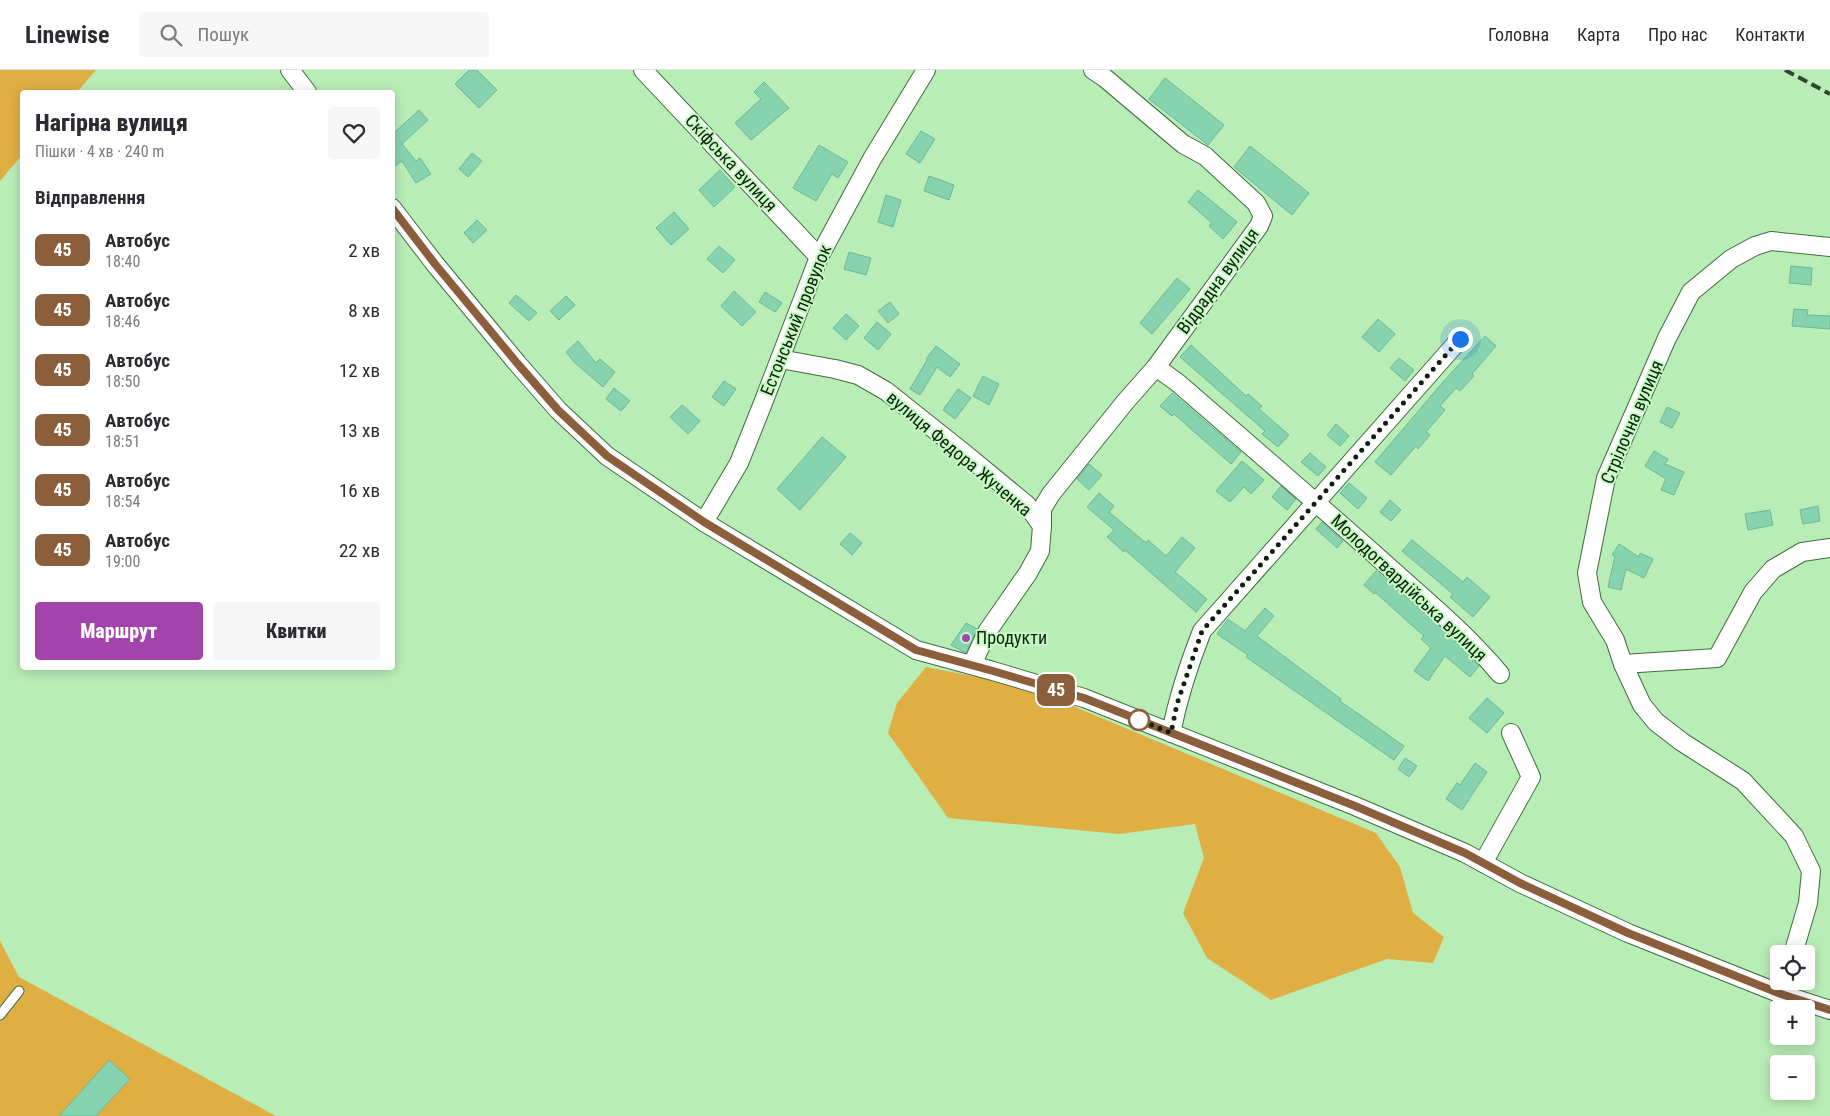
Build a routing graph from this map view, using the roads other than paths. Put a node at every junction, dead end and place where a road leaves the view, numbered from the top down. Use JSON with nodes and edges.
{"nodes":[{"id":1,"x":290,"y":70,"type":"edge"},
{"id":2,"x":643,"y":70,"type":"edge"},
{"id":3,"x":926,"y":70,"type":"edge"},
{"id":4,"x":1093,"y":70,"type":"edge"},
{"id":5,"x":305,"y":90,"type":"edge"},
{"id":6,"x":395,"y":212,"type":"edge"},
{"id":7,"x":1830,"y":247,"type":"edge"},
{"id":8,"x":818,"y":257,"type":"junction"},
{"id":9,"x":1460,"y":339,"type":"dead end"},
{"id":10,"x":780,"y":359,"type":"junction"},
{"id":11,"x":1156,"y":367,"type":"junction"},
{"id":12,"x":1315,"y":502,"type":"junction"},
{"id":13,"x":704,"y":522,"type":"junction"},
{"id":14,"x":1042,"y":526,"type":"junction"},
{"id":15,"x":1830,"y":548,"type":"edge"},
{"id":16,"x":1623,"y":664,"type":"junction"},
{"id":17,"x":972,"y":665,"type":"junction"},
{"id":18,"x":1500,"y":674,"type":"dead end"},
{"id":19,"x":1171,"y":733,"type":"junction"},
{"id":20,"x":1511,"y":733,"type":"dead end"},
{"id":21,"x":1483,"y":863,"type":"junction"},
{"id":22,"x":1796,"y":945,"type":"edge"},
{"id":23,"x":1770,"y":983,"type":"edge"},
{"id":24,"x":1787,"y":990,"type":"edge"},
{"id":25,"x":19,"y":991,"type":"dead end"},
{"id":26,"x":1830,"y":1010,"type":"edge"},
{"id":27,"x":0,"y":1015,"type":"edge"}],
"edges":[{"from":1,"to":5,"type":"street"},
{"from":2,"to":8,"type":"street","name":"Скіфська вулиця"},
{"from":3,"to":8,"type":"street","name":"Естонський провулок"},
{"from":4,"to":11,"type":"street","name":"Відрадна вулиця"},
{"from":6,"to":13,"type":"street"},
{"from":7,"to":16,"type":"street","name":"Стрілочна вулиця"},
{"from":8,"to":10,"type":"street","name":"Естонський провулок"},
{"from":9,"to":12,"type":"street"},
{"from":10,"to":13,"type":"street","name":"Естонський провулок"},
{"from":10,"to":14,"type":"street","name":"вулиця Федора Жученка"},
{"from":11,"to":12,"type":"street","name":"Молодогвардійська вулиця"},
{"from":11,"to":14,"type":"street","name":"Відрадна вулиця"},
{"from":12,"to":18,"type":"street","name":"Молодогвардійська вулиця"},
{"from":12,"to":19,"type":"street"},
{"from":13,"to":17,"type":"street"},
{"from":14,"to":17,"type":"street","name":"вулиця Федора Жученка"},
{"from":15,"to":16,"type":"street"},
{"from":16,"to":22,"type":"street","name":"Стрілочна вулиця"},
{"from":17,"to":19,"type":"street"},
{"from":19,"to":21,"type":"street"},
{"from":20,"to":21,"type":"street"},
{"from":21,"to":23,"type":"street"},
{"from":24,"to":26,"type":"street"},
{"from":25,"to":27,"type":"lane"}]}
